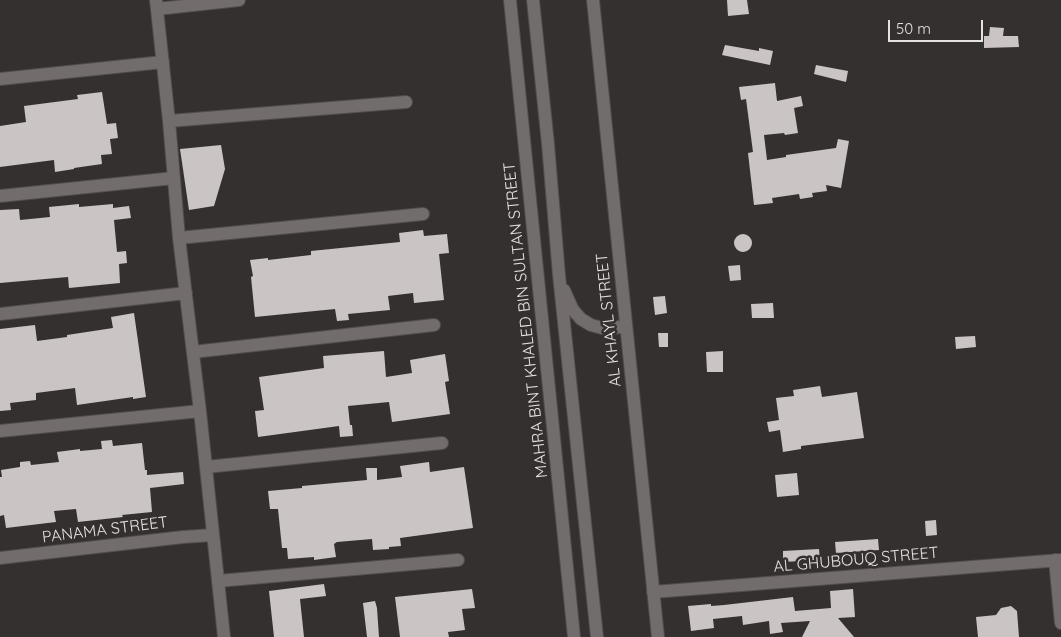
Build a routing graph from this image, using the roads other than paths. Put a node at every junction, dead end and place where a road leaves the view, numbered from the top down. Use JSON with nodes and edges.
{"nodes":[{"id":1,"x":239,"y":0,"type":"edge"},
{"id":2,"x":510,"y":0,"type":"edge"},
{"id":3,"x":533,"y":0,"type":"edge"},
{"id":4,"x":593,"y":0,"type":"edge"},
{"id":5,"x":157,"y":4,"type":"edge"},
{"id":6,"x":163,"y":62,"type":"junction"},
{"id":7,"x":0,"y":79,"type":"edge"},
{"id":8,"x":406,"y":102,"type":"dead end"},
{"id":9,"x":169,"y":121,"type":"junction"},
{"id":10,"x":174,"y":178,"type":"junction"},
{"id":11,"x":0,"y":196,"type":"edge"},
{"id":12,"x":423,"y":214,"type":"dead end"},
{"id":13,"x":180,"y":238,"type":"junction"},
{"id":14,"x":559,"y":275,"type":"junction"},
{"id":15,"x":186,"y":293,"type":"junction"},
{"id":16,"x":0,"y":314,"type":"edge"},
{"id":17,"x":434,"y":325,"type":"dead end"},
{"id":18,"x":625,"y":326,"type":"junction"},
{"id":19,"x":193,"y":352,"type":"junction"},
{"id":20,"x":200,"y":411,"type":"junction"},
{"id":21,"x":0,"y":431,"type":"edge"},
{"id":22,"x":442,"y":443,"type":"dead end"},
{"id":23,"x":206,"y":467,"type":"junction"},
{"id":24,"x":213,"y":535,"type":"junction"},
{"id":25,"x":0,"y":558,"type":"edge"},
{"id":26,"x":458,"y":560,"type":"dead end"},
{"id":27,"x":1058,"y":560,"type":"edge"},
{"id":28,"x":218,"y":581,"type":"junction"},
{"id":29,"x":654,"y":592,"type":"junction"},
{"id":30,"x":1061,"y":624,"type":"edge"},
{"id":31,"x":224,"y":637,"type":"edge"},
{"id":32,"x":574,"y":637,"type":"edge"},
{"id":33,"x":597,"y":637,"type":"edge"},
{"id":34,"x":658,"y":637,"type":"edge"}],
"edges":[{"from":1,"to":5,"type":"street"},
{"from":2,"to":32,"type":"street","name":"MAHRA BINT KHALED BIN SULTAN STREET"},
{"from":3,"to":14,"type":"street"},
{"from":4,"to":18,"type":"street","name":"AL KHAYL STREET"},
{"from":5,"to":6,"type":"street"},
{"from":6,"to":7,"type":"street"},
{"from":6,"to":9,"type":"street"},
{"from":8,"to":9,"type":"street"},
{"from":9,"to":10,"type":"street"},
{"from":10,"to":11,"type":"street"},
{"from":10,"to":13,"type":"street"},
{"from":12,"to":13,"type":"street"},
{"from":13,"to":15,"type":"street"},
{"from":14,"to":18,"type":"street"},
{"from":14,"to":33,"type":"street"},
{"from":15,"to":16,"type":"street"},
{"from":15,"to":19,"type":"street"},
{"from":17,"to":19,"type":"street"},
{"from":18,"to":29,"type":"street","name":"AL KHAYL STREET"},
{"from":19,"to":20,"type":"street"},
{"from":20,"to":21,"type":"street"},
{"from":20,"to":23,"type":"street"},
{"from":22,"to":23,"type":"street"},
{"from":23,"to":24,"type":"street"},
{"from":24,"to":25,"type":"street","name":"PANAMA STREET"},
{"from":24,"to":28,"type":"street"},
{"from":26,"to":28,"type":"street"},
{"from":27,"to":29,"type":"street","name":"AL GHUBOUQ STREET"},
{"from":27,"to":30,"type":"street"},
{"from":28,"to":31,"type":"street"},
{"from":29,"to":34,"type":"street","name":"AL KHAYL STREET"}]}
